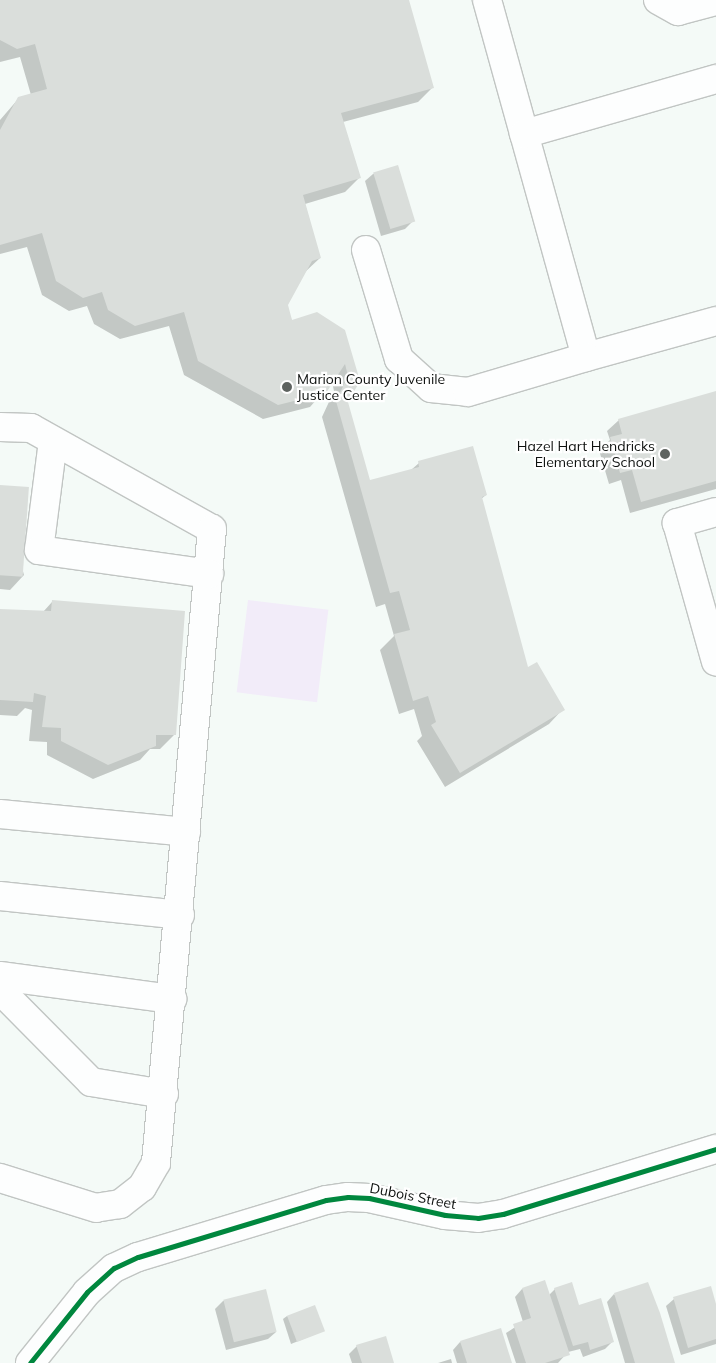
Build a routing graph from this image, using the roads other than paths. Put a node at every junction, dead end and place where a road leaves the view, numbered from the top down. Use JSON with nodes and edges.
{"nodes":[{"id":1,"x":487,"y":0,"type":"edge"},
{"id":2,"x":658,"y":0,"type":"edge"},
{"id":3,"x":716,"y":0,"type":"edge"},
{"id":4,"x":716,"y":79,"type":"edge"},
{"id":5,"x":524,"y":134,"type":"junction"},
{"id":6,"x":366,"y":250,"type":"dead end"},
{"id":7,"x":716,"y":320,"type":"edge"},
{"id":8,"x":586,"y":357,"type":"junction"},
{"id":9,"x":0,"y":427,"type":"edge"},
{"id":10,"x":53,"y":441,"type":"junction"},
{"id":11,"x":716,"y":512,"type":"edge"},
{"id":12,"x":208,"y":574,"type":"junction"},
{"id":13,"x":716,"y":662,"type":"edge"},
{"id":14,"x":0,"y":814,"type":"edge"},
{"id":15,"x":186,"y":832,"type":"junction"},
{"id":16,"x":0,"y":896,"type":"edge"},
{"id":17,"x":180,"y":915,"type":"junction"},
{"id":18,"x":0,"y":976,"type":"edge"},
{"id":19,"x":0,"y":990,"type":"edge"},
{"id":20,"x":172,"y":998,"type":"junction"},
{"id":21,"x":164,"y":1094,"type":"junction"},
{"id":22,"x":716,"y":1149,"type":"edge"},
{"id":23,"x":0,"y":1178,"type":"edge"},
{"id":24,"x":30,"y":1363,"type":"edge"}],
"edges":[{"from":1,"to":5,"type":"street"},
{"from":2,"to":3,"type":"street"},
{"from":4,"to":5,"type":"street"},
{"from":5,"to":8,"type":"street"},
{"from":6,"to":8,"type":"street"},
{"from":7,"to":8,"type":"street"},
{"from":9,"to":10,"type":"street"},
{"from":10,"to":12,"type":"street"},
{"from":10,"to":12,"type":"street"},
{"from":11,"to":13,"type":"street"},
{"from":12,"to":15,"type":"street"},
{"from":14,"to":15,"type":"street"},
{"from":15,"to":17,"type":"street"},
{"from":16,"to":17,"type":"street"},
{"from":17,"to":20,"type":"street"},
{"from":18,"to":20,"type":"street"},
{"from":19,"to":21,"type":"street"},
{"from":20,"to":21,"type":"street"},
{"from":21,"to":23,"type":"street"},
{"from":22,"to":24,"type":"street","name":"Dubois Street"}]}
